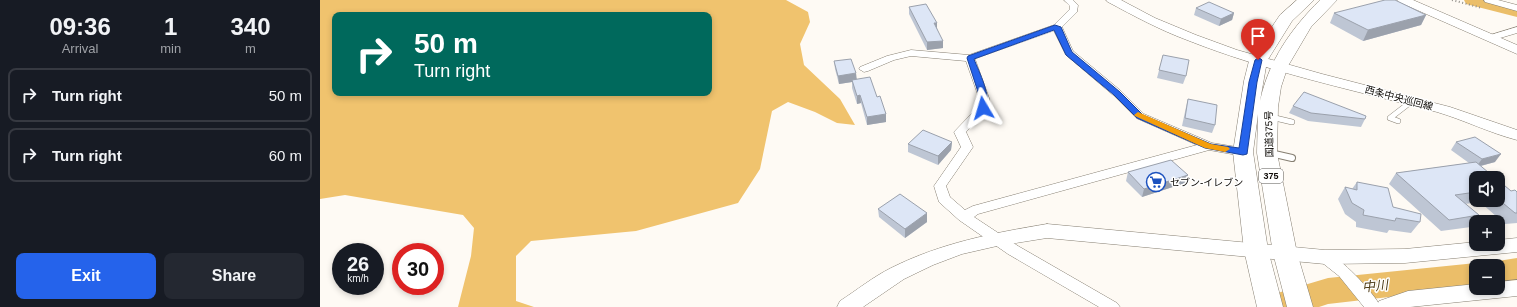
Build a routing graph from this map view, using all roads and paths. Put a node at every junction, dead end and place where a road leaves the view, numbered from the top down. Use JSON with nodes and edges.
{"nodes":[{"id":1,"x":1068,"y":0,"type":"edge"},
{"id":2,"x":1112,"y":0,"type":"edge"},
{"id":3,"x":1306,"y":0,"type":"edge"},
{"id":4,"x":1329,"y":0,"type":"edge"},
{"id":5,"x":1402,"y":0,"type":"edge"},
{"id":6,"x":1488,"y":0,"type":"edge"},
{"id":7,"x":1517,"y":8,"type":"edge"},
{"id":8,"x":1057,"y":27,"type":"junction"},
{"id":9,"x":1517,"y":30,"type":"edge"},
{"id":10,"x":1490,"y":38,"type":"junction"},
{"id":11,"x":1517,"y":50,"type":"edge"},
{"id":12,"x":970,"y":58,"type":"junction"},
{"id":13,"x":1258,"y":60,"type":"junction"},
{"id":14,"x":1279,"y":66,"type":"junction"},
{"id":15,"x":864,"y":69,"type":"dead end"},
{"id":16,"x":1412,"y":102,"type":"junction"},
{"id":17,"x":1267,"y":117,"type":"junction"},
{"id":18,"x":1398,"y":121,"type":"dead end"},
{"id":19,"x":1292,"y":122,"type":"dead end"},
{"id":20,"x":1517,"y":135,"type":"edge"},
{"id":21,"x":1208,"y":146,"type":"junction"},
{"id":22,"x":1243,"y":152,"type":"junction"},
{"id":23,"x":1267,"y":153,"type":"junction"},
{"id":24,"x":1292,"y":158,"type":"dead end"},
{"id":25,"x":964,"y":217,"type":"junction"},
{"id":26,"x":997,"y":239,"type":"junction"},
{"id":27,"x":1517,"y":245,"type":"edge"},
{"id":28,"x":1256,"y":250,"type":"junction"},
{"id":29,"x":1285,"y":253,"type":"junction"},
{"id":30,"x":1325,"y":257,"type":"junction"},
{"id":31,"x":1517,"y":288,"type":"edge"},
{"id":32,"x":1297,"y":296,"type":"edge"},
{"id":33,"x":1268,"y":299,"type":"edge"},
{"id":34,"x":1375,"y":305,"type":"edge"},
{"id":35,"x":847,"y":307,"type":"edge"},
{"id":36,"x":1112,"y":307,"type":"edge"}],
"edges":[{"from":1,"to":8,"type":"street"},
{"from":2,"to":13,"type":"street"},
{"from":3,"to":13,"type":"highway","name":"国道375号","number":"375"},
{"from":4,"to":14,"type":"highway","name":"国道375号","number":"375"},
{"from":5,"to":10,"type":"street"},
{"from":6,"to":7,"type":"street"},
{"from":8,"to":12,"type":"street"},
{"from":8,"to":21,"type":"street"},
{"from":9,"to":10,"type":"street"},
{"from":10,"to":11,"type":"street"},
{"from":12,"to":15,"type":"street"},
{"from":12,"to":25,"type":"street"},
{"from":13,"to":14,"type":"street","name":"西条中央巡回線"},
{"from":13,"to":22,"type":"highway","name":"国道375号","number":"375"},
{"from":14,"to":16,"type":"street","name":"西条中央巡回線"},
{"from":14,"to":17,"type":"highway","name":"国道375号","number":"375"},
{"from":16,"to":18,"type":"lane"},
{"from":16,"to":20,"type":"street","name":"西条中央巡回線"},
{"from":17,"to":19,"type":"lane"},
{"from":17,"to":23,"type":"highway","name":"国道375号","number":"375"},
{"from":21,"to":22,"type":"street"},
{"from":21,"to":25,"type":"street"},
{"from":22,"to":28,"type":"highway","name":"国道375号","number":"375"},
{"from":23,"to":24,"type":"lane"},
{"from":23,"to":29,"type":"highway","name":"国道375号","number":"375"},
{"from":25,"to":26,"type":"street"},
{"from":26,"to":28,"type":"street"},
{"from":26,"to":35,"type":"street"},
{"from":26,"to":36,"type":"street"},
{"from":27,"to":30,"type":"street"},
{"from":28,"to":29,"type":"street"},
{"from":28,"to":33,"type":"highway","name":"国道375号","number":"375"},
{"from":29,"to":30,"type":"street"},
{"from":29,"to":32,"type":"highway","name":"国道375号","number":"375"},
{"from":30,"to":34,"type":"street"},
{"from":31,"to":34,"type":"street"}]}
